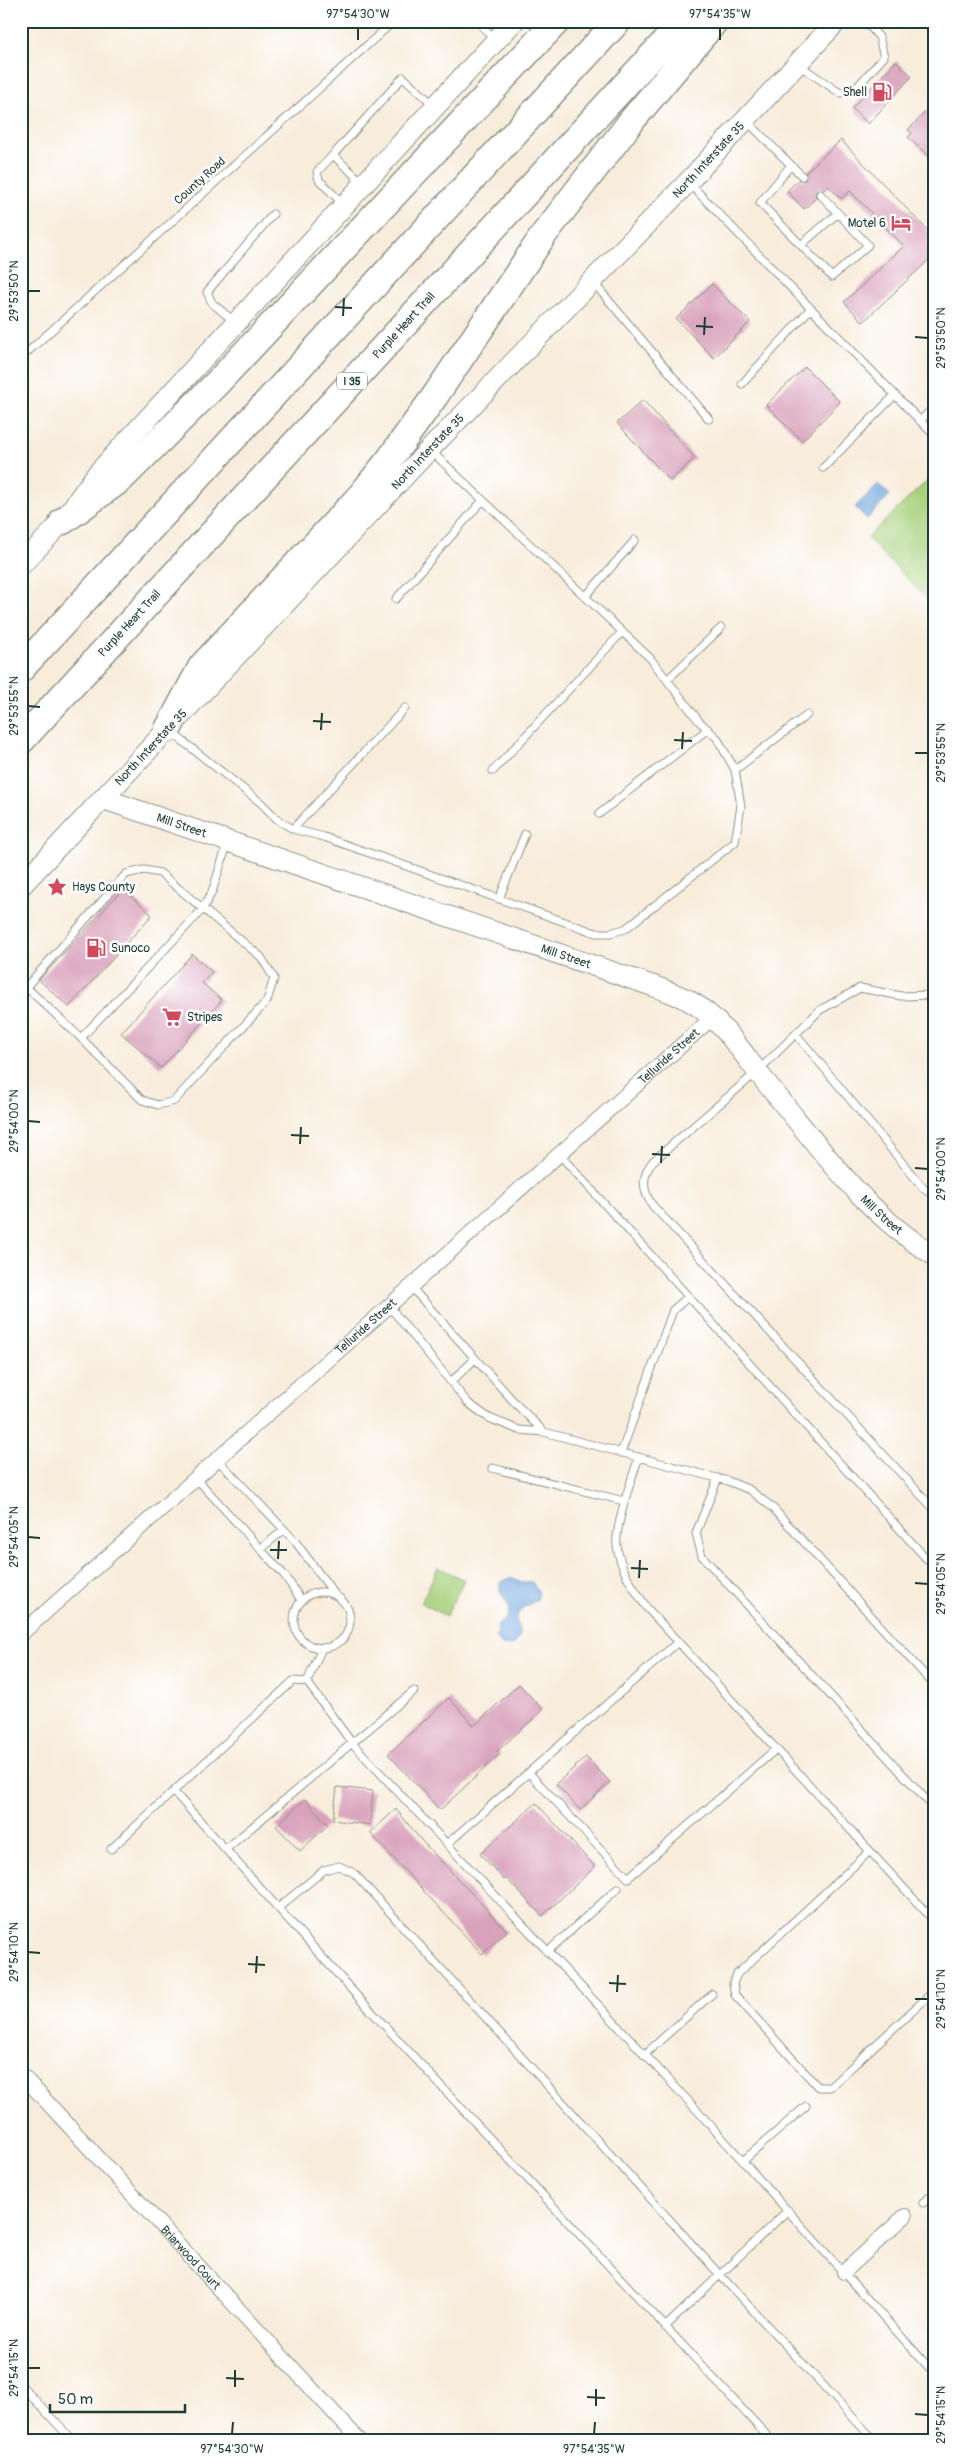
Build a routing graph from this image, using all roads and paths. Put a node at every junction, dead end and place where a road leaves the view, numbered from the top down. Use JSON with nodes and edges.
{"nodes":[{"id":1,"x":394,"y":21,"type":"edge"},
{"id":2,"x":477,"y":21,"type":"edge"},
{"id":3,"x":514,"y":21,"type":"edge"},
{"id":4,"x":557,"y":21,"type":"edge"},
{"id":5,"x":618,"y":21,"type":"edge"},
{"id":6,"x":684,"y":21,"type":"edge"},
{"id":7,"x":715,"y":21,"type":"edge"},
{"id":8,"x":837,"y":21,"type":"edge"},
{"id":9,"x":865,"y":21,"type":"edge"},
{"id":10,"x":497,"y":41,"type":"junction"},
{"id":11,"x":797,"y":64,"type":"junction"},
{"id":12,"x":435,"y":106,"type":"junction"},
{"id":13,"x":746,"y":120,"type":"junction"},
{"id":14,"x":333,"y":155,"type":"junction"},
{"id":15,"x":791,"y":165,"type":"junction"},
{"id":16,"x":802,"y":176,"type":"dead end"},
{"id":17,"x":688,"y":182,"type":"junction"},
{"id":18,"x":363,"y":184,"type":"junction"},
{"id":19,"x":820,"y":194,"type":"dead end"},
{"id":20,"x":344,"y":205,"type":"junction"},
{"id":21,"x":838,"y":213,"type":"junction"},
{"id":22,"x":273,"y":214,"type":"dead end"},
{"id":23,"x":801,"y":245,"type":"junction"},
{"id":24,"x":592,"y":281,"type":"junction"},
{"id":25,"x":811,"y":308,"type":"junction"},
{"id":26,"x":235,"y":323,"type":"junction"},
{"id":27,"x":21,"y":358,"type":"edge"},
{"id":28,"x":742,"y":384,"type":"dead end"},
{"id":29,"x":895,"y":395,"type":"junction"},
{"id":30,"x":934,"y":407,"type":"edge"},
{"id":31,"x":709,"y":419,"type":"dead end"},
{"id":32,"x":920,"y":421,"type":"junction"},
{"id":33,"x":934,"y":435,"type":"edge"},
{"id":34,"x":429,"y":450,"type":"junction"},
{"id":35,"x":823,"y":468,"type":"dead end"},
{"id":36,"x":483,"y":500,"type":"junction"},
{"id":37,"x":63,"y":522,"type":"junction"},
{"id":38,"x":636,"y":540,"type":"dead end"},
{"id":39,"x":21,"y":564,"type":"edge"},
{"id":40,"x":585,"y":597,"type":"junction"},
{"id":41,"x":396,"y":599,"type":"dead end"},
{"id":42,"x":721,"y":628,"type":"dead end"},
{"id":43,"x":622,"y":632,"type":"junction"},
{"id":44,"x":21,"y":669,"type":"edge"},
{"id":45,"x":667,"y":680,"type":"junction"},
{"id":46,"x":405,"y":708,"type":"dead end"},
{"id":47,"x":807,"y":715,"type":"dead end"},
{"id":48,"x":168,"y":729,"type":"junction"},
{"id":49,"x":708,"y":729,"type":"junction"},
{"id":50,"x":21,"y":741,"type":"edge"},
{"id":51,"x":735,"y":770,"type":"junction"},
{"id":52,"x":493,"y":771,"type":"dead end"},
{"id":53,"x":104,"y":799,"type":"junction"},
{"id":54,"x":599,"y":814,"type":"dead end"},
{"id":55,"x":293,"y":829,"type":"junction"},
{"id":56,"x":525,"y":834,"type":"dead end"},
{"id":57,"x":228,"y":839,"type":"junction"},
{"id":58,"x":21,"y":886,"type":"edge"},
{"id":59,"x":499,"y":899,"type":"junction"},
{"id":60,"x":202,"y":910,"type":"junction"},
{"id":61,"x":23,"y":984,"type":"edge"},
{"id":62,"x":934,"y":995,"type":"edge"},
{"id":63,"x":712,"y":1018,"type":"junction"},
{"id":64,"x":796,"y":1034,"type":"junction"},
{"id":65,"x":81,"y":1038,"type":"junction"},
{"id":66,"x":757,"y":1072,"type":"junction"},
{"id":67,"x":560,"y":1154,"type":"junction"},
{"id":68,"x":934,"y":1195,"type":"edge"},
{"id":69,"x":934,"y":1255,"type":"edge"},
{"id":70,"x":411,"y":1287,"type":"junction"},
{"id":71,"x":688,"y":1297,"type":"junction"},
{"id":72,"x":389,"y":1306,"type":"junction"},
{"id":73,"x":476,"y":1359,"type":"junction"},
{"id":74,"x":451,"y":1382,"type":"junction"},
{"id":75,"x":544,"y":1432,"type":"junction"},
{"id":76,"x":622,"y":1453,"type":"junction"},
{"id":77,"x":639,"y":1457,"type":"junction"},
{"id":78,"x":218,"y":1459,"type":"junction"},
{"id":79,"x":492,"y":1468,"type":"dead end"},
{"id":80,"x":196,"y":1478,"type":"junction"},
{"id":81,"x":718,"y":1478,"type":"junction"},
{"id":82,"x":624,"y":1501,"type":"junction"},
{"id":83,"x":934,"y":1509,"type":"edge"},
{"id":84,"x":284,"y":1530,"type":"junction"},
{"id":85,"x":260,"y":1549,"type":"junction"},
{"id":86,"x":934,"y":1567,"type":"edge"},
{"id":87,"x":336,"y":1596,"type":"junction"},
{"id":88,"x":301,"y":1600,"type":"junction"},
{"id":89,"x":21,"y":1634,"type":"edge"},
{"id":90,"x":678,"y":1642,"type":"junction"},
{"id":91,"x":322,"y":1648,"type":"junction"},
{"id":92,"x":307,"y":1682,"type":"junction"},
{"id":93,"x":934,"y":1685,"type":"edge"},
{"id":94,"x":414,"y":1691,"type":"dead end"},
{"id":95,"x":352,"y":1743,"type":"junction"},
{"id":96,"x":776,"y":1749,"type":"junction"},
{"id":97,"x":529,"y":1773,"type":"junction"},
{"id":98,"x":174,"y":1792,"type":"junction"},
{"id":99,"x":934,"y":1808,"type":"edge"},
{"id":100,"x":448,"y":1843,"type":"junction"},
{"id":101,"x":111,"y":1849,"type":"dead end"},
{"id":102,"x":226,"y":1849,"type":"junction"},
{"id":103,"x":870,"y":1850,"type":"junction"},
{"id":104,"x":618,"y":1888,"type":"dead end"},
{"id":105,"x":278,"y":1908,"type":"junction"},
{"id":106,"x":934,"y":1920,"type":"edge"},
{"id":107,"x":547,"y":1952,"type":"junction"},
{"id":108,"x":934,"y":1991,"type":"edge"},
{"id":109,"x":712,"y":1994,"type":"dead end"},
{"id":110,"x":644,"y":2055,"type":"junction"},
{"id":111,"x":21,"y":2074,"type":"edge"},
{"id":112,"x":806,"y":2106,"type":"dead end"},
{"id":113,"x":743,"y":2161,"type":"junction"},
{"id":114,"x":934,"y":2193,"type":"edge"},
{"id":115,"x":923,"y":2203,"type":"dead end"},
{"id":116,"x":788,"y":2210,"type":"junction"},
{"id":117,"x":905,"y":2216,"type":"dead end"},
{"id":118,"x":844,"y":2272,"type":"junction"},
{"id":119,"x":720,"y":2275,"type":"junction"},
{"id":120,"x":665,"y":2327,"type":"junction"},
{"id":121,"x":934,"y":2373,"type":"edge"},
{"id":122,"x":21,"y":2385,"type":"edge"},
{"id":123,"x":73,"y":2441,"type":"edge"},
{"id":124,"x":360,"y":2441,"type":"edge"},
{"id":125,"x":772,"y":2441,"type":"edge"},
{"id":126,"x":875,"y":2441,"type":"edge"}],
"edges":[{"from":1,"to":27,"type":"lane","name":"County Road"},
{"from":2,"to":10,"type":"lane"},
{"from":3,"to":10,"type":"main road"},
{"from":4,"to":37,"type":"highway"},
{"from":5,"to":44,"type":"highway"},
{"from":6,"to":50,"type":"highway","name":"Purple Heart Trail","number":"I 35"},
{"from":7,"to":48,"type":"highway"},
{"from":8,"to":11,"type":"main road","name":"North Interstate 35"},
{"from":9,"to":11,"type":"lane"},
{"from":10,"to":12,"type":"main road"},
{"from":11,"to":13,"type":"main road","name":"North Interstate 35"},
{"from":12,"to":14,"type":"lane"},
{"from":12,"to":18,"type":"main road"},
{"from":13,"to":15,"type":"lane"},
{"from":13,"to":17,"type":"main road","name":"North Interstate 35"},
{"from":14,"to":18,"type":"lane"},
{"from":14,"to":20,"type":"lane"},
{"from":15,"to":16,"type":"lane"},
{"from":15,"to":23,"type":"lane"},
{"from":17,"to":24,"type":"main road","name":"North Interstate 35"},
{"from":17,"to":25,"type":"lane"},
{"from":18,"to":20,"type":"main road"},
{"from":19,"to":21,"type":"lane"},
{"from":20,"to":26,"type":"main road"},
{"from":21,"to":23,"type":"lane"},
{"from":21,"to":23,"type":"lane"},
{"from":22,"to":26,"type":"lane"},
{"from":24,"to":31,"type":"lane"},
{"from":24,"to":34,"type":"main road","name":"North Interstate 35"},
{"from":25,"to":28,"type":"lane"},
{"from":25,"to":29,"type":"lane"},
{"from":26,"to":37,"type":"main road"},
{"from":29,"to":32,"type":"lane"},
{"from":29,"to":35,"type":"lane"},
{"from":30,"to":32,"type":"lane"},
{"from":32,"to":33,"type":"lane"},
{"from":34,"to":36,"type":"lane"},
{"from":34,"to":48,"type":"main road","name":"North Interstate 35"},
{"from":36,"to":40,"type":"lane"},
{"from":36,"to":41,"type":"lane"},
{"from":37,"to":39,"type":"main road"},
{"from":38,"to":40,"type":"lane"},
{"from":40,"to":43,"type":"lane"},
{"from":42,"to":45,"type":"lane"},
{"from":43,"to":45,"type":"lane"},
{"from":43,"to":52,"type":"lane"},
{"from":45,"to":49,"type":"lane"},
{"from":46,"to":55,"type":"lane"},
{"from":47,"to":51,"type":"lane"},
{"from":48,"to":53,"type":"main road","name":"North Interstate 35"},
{"from":48,"to":55,"type":"lane"},
{"from":49,"to":51,"type":"lane"},
{"from":49,"to":54,"type":"lane"},
{"from":51,"to":59,"type":"lane"},
{"from":53,"to":57,"type":"main road","name":"Mill Street"},
{"from":53,"to":58,"type":"main road","name":"North Interstate 35"},
{"from":55,"to":59,"type":"lane"},
{"from":56,"to":59,"type":"lane"},
{"from":57,"to":60,"type":"lane"},
{"from":57,"to":63,"type":"main road","name":"Mill Street"},
{"from":60,"to":61,"type":"lane"},
{"from":60,"to":65,"type":"lane"},
{"from":60,"to":65,"type":"lane"},
{"from":61,"to":65,"type":"lane"},
{"from":62,"to":64,"type":"lane"},
{"from":63,"to":66,"type":"main road","name":"Mill Street"},
{"from":63,"to":67,"type":"street","name":"Telluride Street"},
{"from":64,"to":66,"type":"lane"},
{"from":64,"to":68,"type":"lane"},
{"from":66,"to":69,"type":"main road","name":"Mill Street"},
{"from":66,"to":83,"type":"lane"},
{"from":67,"to":70,"type":"street","name":"Telluride Street"},
{"from":67,"to":71,"type":"lane"},
{"from":70,"to":72,"type":"street","name":"Telluride Street"},
{"from":70,"to":73,"type":"lane"},
{"from":71,"to":76,"type":"lane"},
{"from":71,"to":86,"type":"lane"},
{"from":72,"to":74,"type":"lane"},
{"from":72,"to":78,"type":"street","name":"Telluride Street"},
{"from":73,"to":74,"type":"lane"},
{"from":73,"to":75,"type":"lane"},
{"from":74,"to":75,"type":"lane"},
{"from":75,"to":76,"type":"lane"},
{"from":76,"to":77,"type":"lane"},
{"from":77,"to":81,"type":"lane"},
{"from":77,"to":82,"type":"lane"},
{"from":78,"to":80,"type":"street","name":"Telluride Street"},
{"from":78,"to":84,"type":"lane"},
{"from":79,"to":82,"type":"lane"},
{"from":80,"to":85,"type":"lane"},
{"from":80,"to":89,"type":"street","name":"Telluride Street"},
{"from":81,"to":93,"type":"lane"},
{"from":81,"to":99,"type":"lane"},
{"from":82,"to":90,"type":"lane"},
{"from":84,"to":85,"type":"lane"},
{"from":84,"to":87,"type":"lane"},
{"from":85,"to":88,"type":"lane"},
{"from":87,"to":88,"type":"lane"},
{"from":87,"to":91,"type":"lane"},
{"from":88,"to":91,"type":"lane"},
{"from":90,"to":96,"type":"lane"},
{"from":90,"to":97,"type":"lane"},
{"from":91,"to":92,"type":"lane"},
{"from":92,"to":95,"type":"lane"},
{"from":92,"to":98,"type":"lane"},
{"from":94,"to":95,"type":"lane"},
{"from":95,"to":100,"type":"lane"},
{"from":95,"to":102,"type":"lane"},
{"from":96,"to":97,"type":"lane"},
{"from":96,"to":103,"type":"lane"},
{"from":97,"to":100,"type":"lane"},
{"from":98,"to":101,"type":"lane"},
{"from":98,"to":102,"type":"lane"},
{"from":100,"to":107,"type":"lane"},
{"from":102,"to":105,"type":"lane"},
{"from":103,"to":106,"type":"lane"},
{"from":103,"to":108,"type":"lane"},
{"from":104,"to":107,"type":"lane"},
{"from":105,"to":119,"type":"lane"},
{"from":105,"to":120,"type":"lane"},
{"from":107,"to":110,"type":"lane"},
{"from":109,"to":110,"type":"lane"},
{"from":110,"to":113,"type":"lane"},
{"from":111,"to":124,"type":"street","name":"Briarwood Court"},
{"from":112,"to":113,"type":"lane"},
{"from":113,"to":116,"type":"lane"},
{"from":114,"to":115,"type":"lane"},
{"from":116,"to":118,"type":"lane"},
{"from":116,"to":119,"type":"lane"},
{"from":117,"to":118,"type":"street"},
{"from":118,"to":121,"type":"lane"},
{"from":119,"to":120,"type":"lane"},
{"from":119,"to":126,"type":"lane"},
{"from":120,"to":125,"type":"lane"},
{"from":122,"to":123,"type":"lane"}]}
